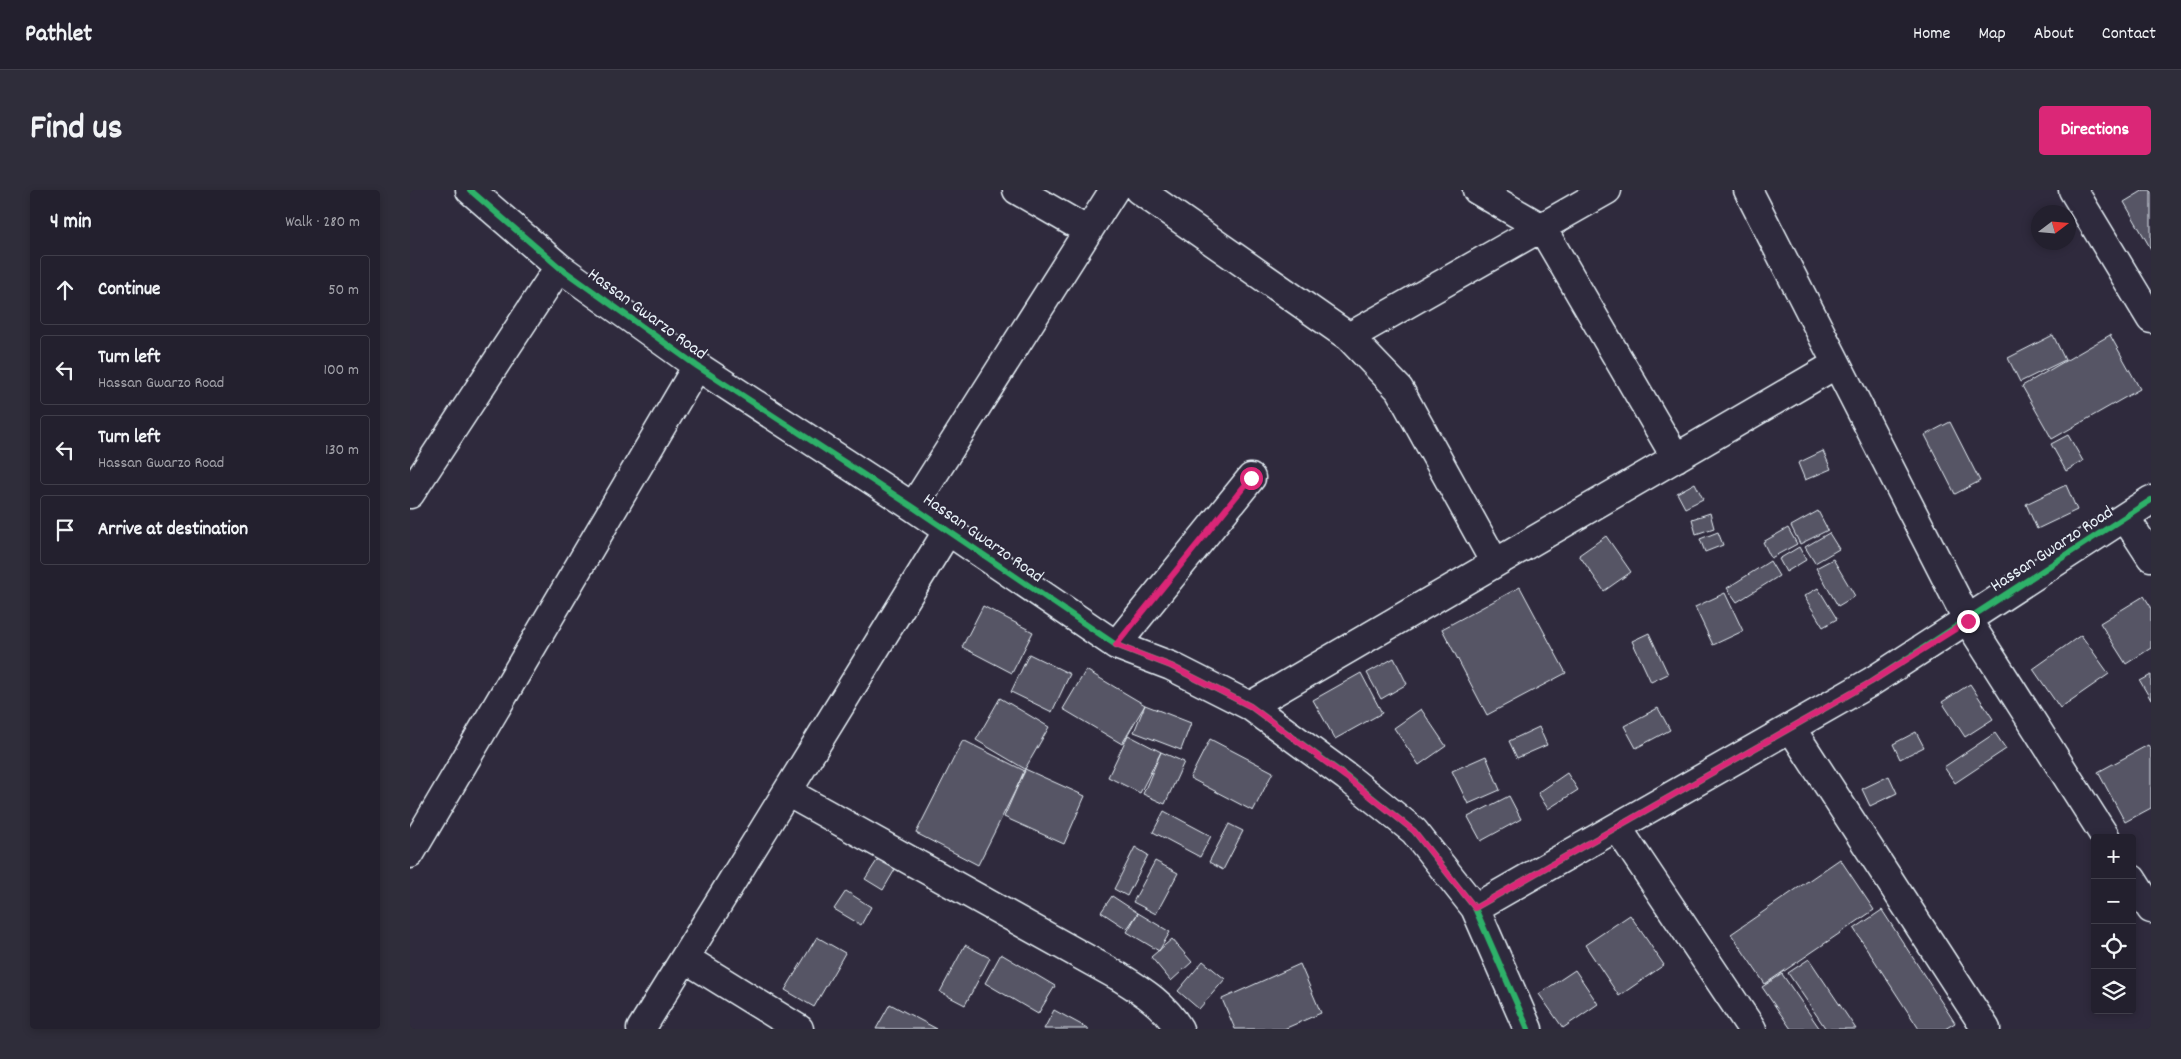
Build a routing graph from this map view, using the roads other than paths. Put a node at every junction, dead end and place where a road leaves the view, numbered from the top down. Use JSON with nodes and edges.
{"nodes":[{"id":1,"x":470,"y":190,"type":"edge"},
{"id":2,"x":1017,"y":190,"type":"edge"},
{"id":3,"x":1114,"y":190,"type":"edge"},
{"id":4,"x":1139,"y":190,"type":"edge"},
{"id":5,"x":1477,"y":190,"type":"edge"},
{"id":6,"x":1608,"y":190,"type":"edge"},
{"id":7,"x":1748,"y":190,"type":"edge"},
{"id":8,"x":2073,"y":190,"type":"edge"},
{"id":9,"x":1542,"y":228,"type":"junction"},
{"id":10,"x":1088,"y":231,"type":"junction"},
{"id":11,"x":559,"y":267,"type":"junction"},
{"id":12,"x":2151,"y":319,"type":"edge"},
{"id":13,"x":1349,"y":336,"type":"junction"},
{"id":14,"x":1835,"y":365,"type":"junction"},
{"id":15,"x":697,"y":366,"type":"junction"},
{"id":16,"x":1676,"y":458,"type":"junction"},
{"id":17,"x":1251,"y":478,"type":"dead end"},
{"id":18,"x":410,"y":494,"type":"edge"},
{"id":19,"x":2151,"y":500,"type":"edge"},
{"id":20,"x":913,"y":507,"type":"junction"},
{"id":21,"x":2125,"y":517,"type":"junction"},
{"id":22,"x":947,"y":532,"type":"junction"},
{"id":23,"x":2151,"y":557,"type":"edge"},
{"id":24,"x":1495,"y":563,"type":"junction"},
{"id":25,"x":1968,"y":621,"type":"junction"},
{"id":26,"x":1116,"y":645,"type":"junction"},
{"id":27,"x":1250,"y":706,"type":"junction"},
{"id":28,"x":1791,"y":728,"type":"junction"},
{"id":29,"x":787,"y":792,"type":"junction"},
{"id":30,"x":1617,"y":827,"type":"junction"},
{"id":31,"x":2103,"y":834,"type":"edge"},
{"id":32,"x":410,"y":854,"type":"edge"},
{"id":33,"x":2136,"y":885,"type":"edge"},
{"id":34,"x":1475,"y":908,"type":"junction"},
{"id":35,"x":2151,"y":909,"type":"edge"},
{"id":36,"x":686,"y":959,"type":"junction"},
{"id":37,"x":1986,"y":1028,"type":"edge"},
{"id":38,"x":641,"y":1029,"type":"edge"},
{"id":39,"x":799,"y":1029,"type":"edge"},
{"id":40,"x":1179,"y":1029,"type":"edge"},
{"id":41,"x":1528,"y":1029,"type":"edge"},
{"id":42,"x":1752,"y":1029,"type":"edge"}],
"edges":[{"from":1,"to":11,"type":"street","name":"Hassan Gwarzo Road"},
{"from":2,"to":10,"type":"street"},
{"from":3,"to":10,"type":"street"},
{"from":4,"to":13,"type":"street"},
{"from":5,"to":9,"type":"street"},
{"from":6,"to":9,"type":"street"},
{"from":7,"to":14,"type":"street"},
{"from":8,"to":12,"type":"street"},
{"from":9,"to":13,"type":"street"},
{"from":9,"to":16,"type":"street"},
{"from":10,"to":20,"type":"street"},
{"from":11,"to":15,"type":"street","name":"Hassan Gwarzo Road"},
{"from":11,"to":18,"type":"street"},
{"from":13,"to":24,"type":"street"},
{"from":14,"to":16,"type":"street"},
{"from":14,"to":25,"type":"street"},
{"from":15,"to":20,"type":"street","name":"Hassan Gwarzo Road"},
{"from":15,"to":32,"type":"street"},
{"from":16,"to":24,"type":"street"},
{"from":17,"to":26,"type":"street"},
{"from":19,"to":21,"type":"street","name":"Hassan Gwarzo Road"},
{"from":20,"to":22,"type":"street","name":"Hassan Gwarzo Road"},
{"from":21,"to":23,"type":"street"},
{"from":21,"to":25,"type":"street","name":"Hassan Gwarzo Road"},
{"from":22,"to":26,"type":"street","name":"Hassan Gwarzo Road"},
{"from":22,"to":29,"type":"street"},
{"from":24,"to":27,"type":"street"},
{"from":25,"to":28,"type":"street","name":"Hassan Gwarzo Road"},
{"from":25,"to":31,"type":"street"},
{"from":26,"to":27,"type":"street","name":"Hassan Gwarzo Road"},
{"from":27,"to":34,"type":"street","name":"Hassan Gwarzo Road"},
{"from":28,"to":30,"type":"street","name":"Hassan Gwarzo Road"},
{"from":28,"to":37,"type":"street"},
{"from":29,"to":36,"type":"street"},
{"from":29,"to":40,"type":"street"},
{"from":30,"to":34,"type":"street","name":"Hassan Gwarzo Road"},
{"from":30,"to":42,"type":"street"},
{"from":33,"to":35,"type":"street"},
{"from":34,"to":41,"type":"street","name":"Hassan Gwarzo Road"},
{"from":36,"to":38,"type":"street"},
{"from":36,"to":39,"type":"street"}]}
